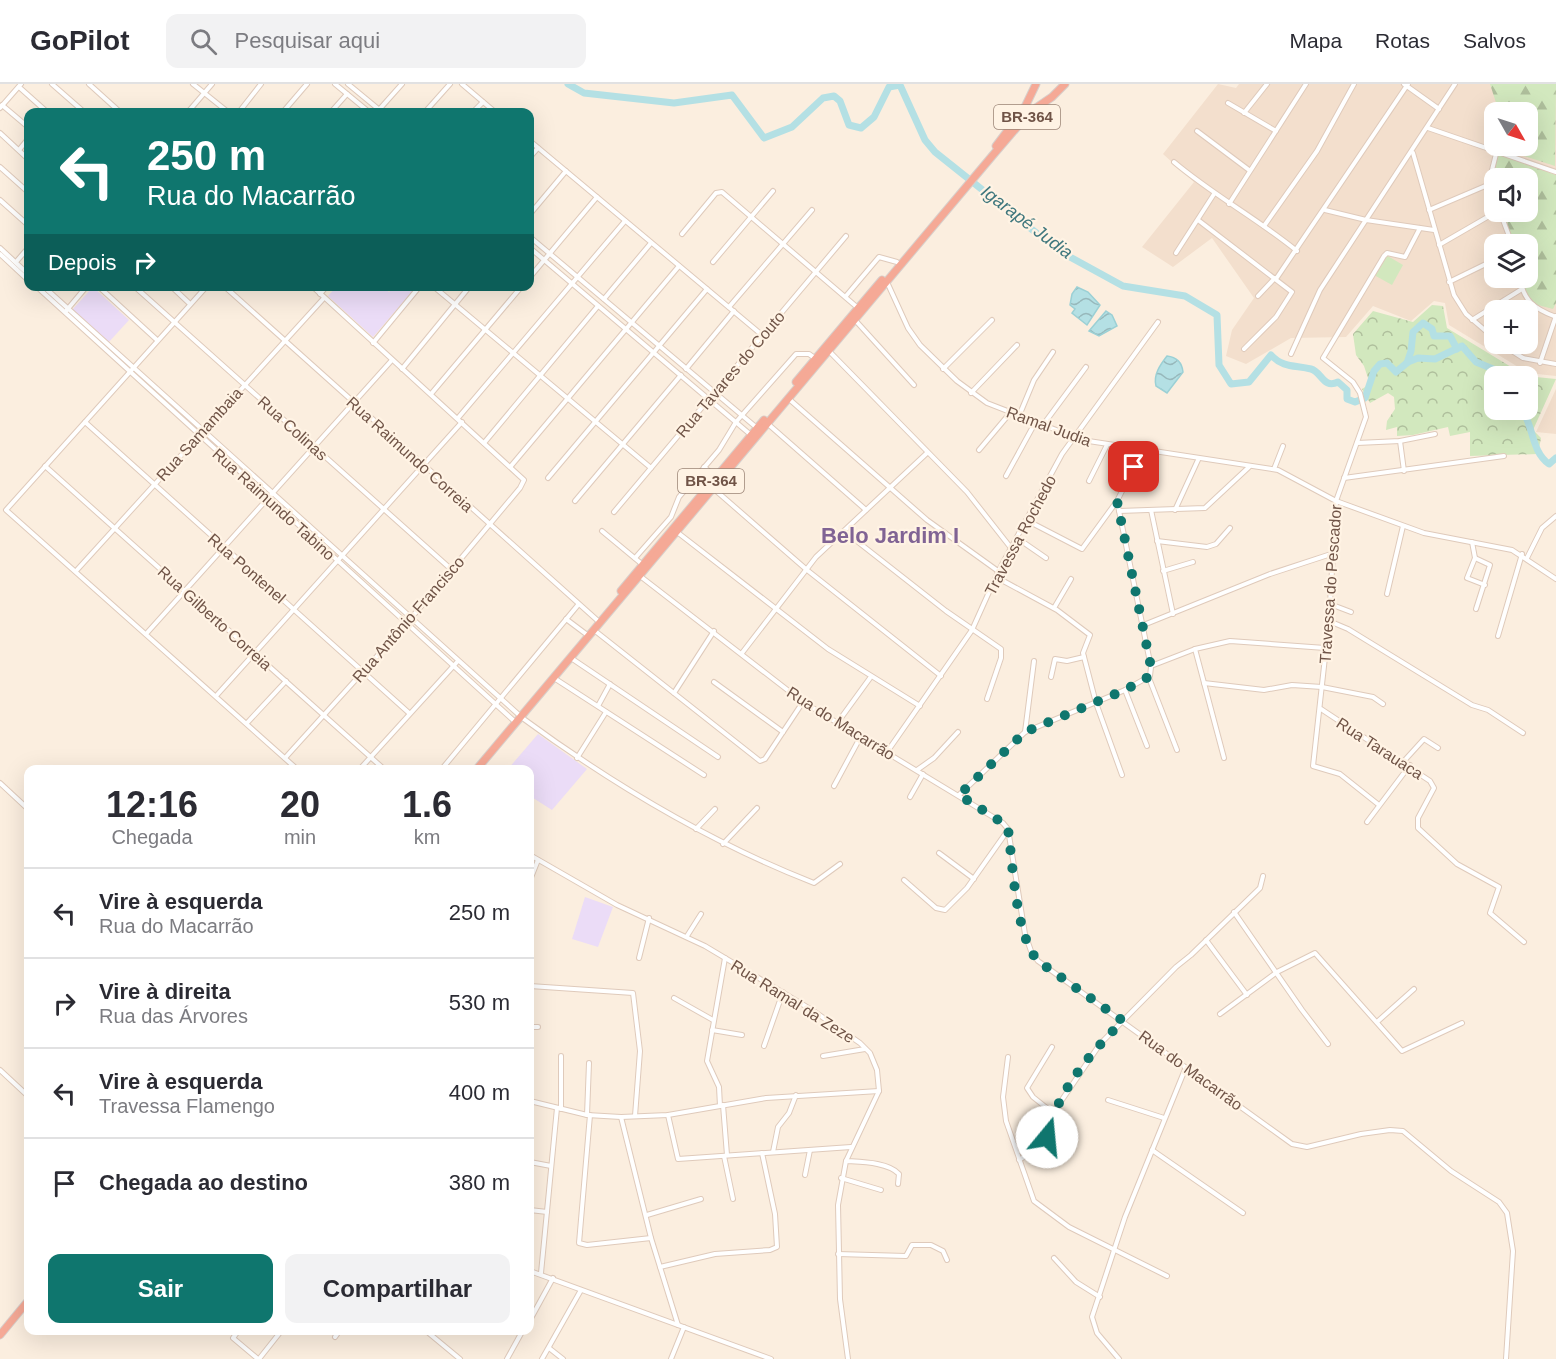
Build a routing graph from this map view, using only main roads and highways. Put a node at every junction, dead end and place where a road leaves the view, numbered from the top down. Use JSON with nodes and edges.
{"nodes":[{"id":1,"x":1036,"y":84,"type":"edge"},
{"id":2,"x":1065,"y":84,"type":"edge"},
{"id":3,"x":992,"y":154,"type":"junction"},
{"id":4,"x":957,"y":196,"type":"junction"},
{"id":5,"x":735,"y":459,"type":"junction"},
{"id":6,"x":701,"y":499,"type":"junction"},
{"id":7,"x":517,"y":717,"type":"junction"},
{"id":8,"x":474,"y":765,"type":"edge"},
{"id":9,"x":480,"y":765,"type":"edge"},
{"id":10,"x":24,"y":1300,"type":"edge"},
{"id":11,"x":24,"y":1306,"type":"edge"},
{"id":12,"x":0,"y":1328,"type":"edge"},
{"id":13,"x":0,"y":1335,"type":"edge"}],
"edges":[{"from":1,"to":3,"type":"highway","number":"BR-364"},
{"from":2,"to":3,"type":"highway","number":"BR-364"},
{"from":3,"to":4,"type":"highway","number":"BR-364"},
{"from":4,"to":5,"type":"highway","number":"BR-364"},
{"from":4,"to":5,"type":"highway","number":"BR-364"},
{"from":5,"to":6,"type":"highway","number":"BR-364"},
{"from":5,"to":6,"type":"highway","number":"BR-364"},
{"from":6,"to":7,"type":"highway","number":"BR-364"},
{"from":6,"to":7,"type":"highway","number":"BR-364"},
{"from":7,"to":8,"type":"highway","number":"BR-364"},
{"from":7,"to":9,"type":"highway","number":"BR-364"},
{"from":10,"to":12,"type":"highway"},
{"from":11,"to":13,"type":"highway"}]}
